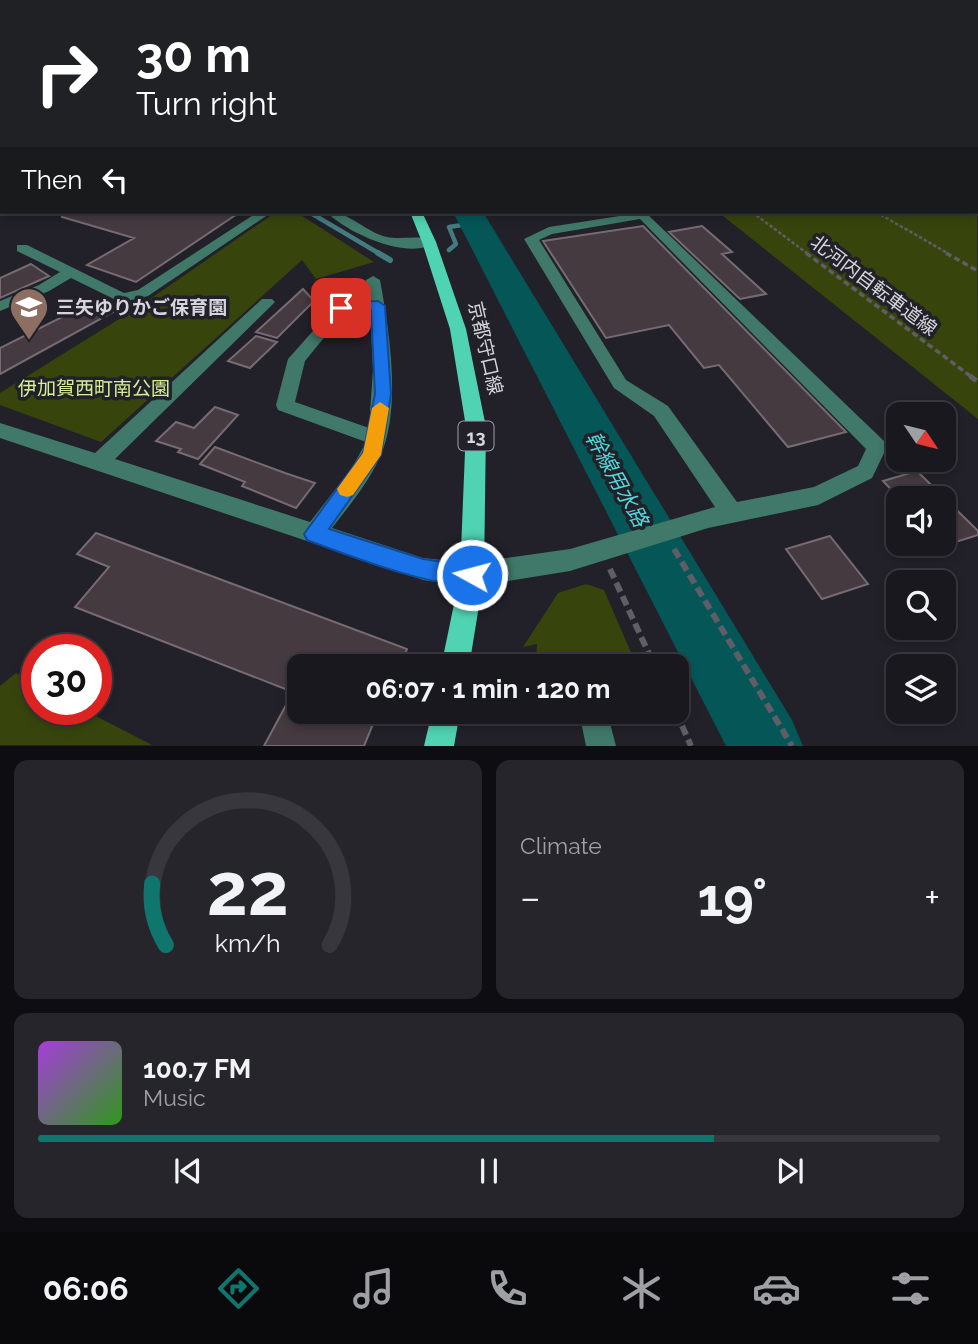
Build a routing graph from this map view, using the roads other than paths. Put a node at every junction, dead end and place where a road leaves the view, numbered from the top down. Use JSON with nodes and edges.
{"nodes":[{"id":1,"x":263,"y":214,"type":"edge"},
{"id":2,"x":336,"y":214,"type":"edge"},
{"id":3,"x":417,"y":214,"type":"edge"},
{"id":4,"x":429,"y":242,"type":"junction"},
{"id":5,"x":22,"y":248,"type":"dead end"},
{"id":6,"x":69,"y":273,"type":"junction"},
{"id":7,"x":373,"y":280,"type":"dead end"},
{"id":8,"x":267,"y":302,"type":"dead end"},
{"id":9,"x":0,"y":306,"type":"edge"},
{"id":10,"x":378,"y":306,"type":"junction"},
{"id":11,"x":0,"y":430,"type":"edge"},
{"id":12,"x":375,"y":437,"type":"junction"},
{"id":13,"x":97,"y":464,"type":"junction"},
{"id":14,"x":732,"y":513,"type":"junction"},
{"id":15,"x":314,"y":534,"type":"junction"},
{"id":16,"x":472,"y":575,"type":"junction"},
{"id":17,"x":457,"y":654,"type":"edge"},
{"id":18,"x":444,"y":724,"type":"edge"},
{"id":19,"x":596,"y":724,"type":"edge"},
{"id":20,"x":439,"y":746,"type":"edge"},
{"id":21,"x":601,"y":746,"type":"edge"}],
"edges":[{"from":1,"to":6,"type":"street"},
{"from":2,"to":4,"type":"street"},
{"from":3,"to":4,"type":"main road","name":"京都守口線","number":"13"},
{"from":4,"to":16,"type":"main road","name":"京都守口線","number":"13"},
{"from":5,"to":6,"type":"street"},
{"from":6,"to":9,"type":"street"},
{"from":7,"to":10,"type":"street"},
{"from":8,"to":13,"type":"street"},
{"from":10,"to":12,"type":"street"},
{"from":10,"to":12,"type":"street"},
{"from":11,"to":13,"type":"street"},
{"from":12,"to":15,"type":"street"},
{"from":13,"to":15,"type":"street"},
{"from":14,"to":14,"type":"street"},
{"from":14,"to":16,"type":"street"},
{"from":15,"to":16,"type":"street"},
{"from":16,"to":17,"type":"main road","name":"京都守口線","number":"13"},
{"from":18,"to":20,"type":"main road"},
{"from":19,"to":21,"type":"street"}]}
